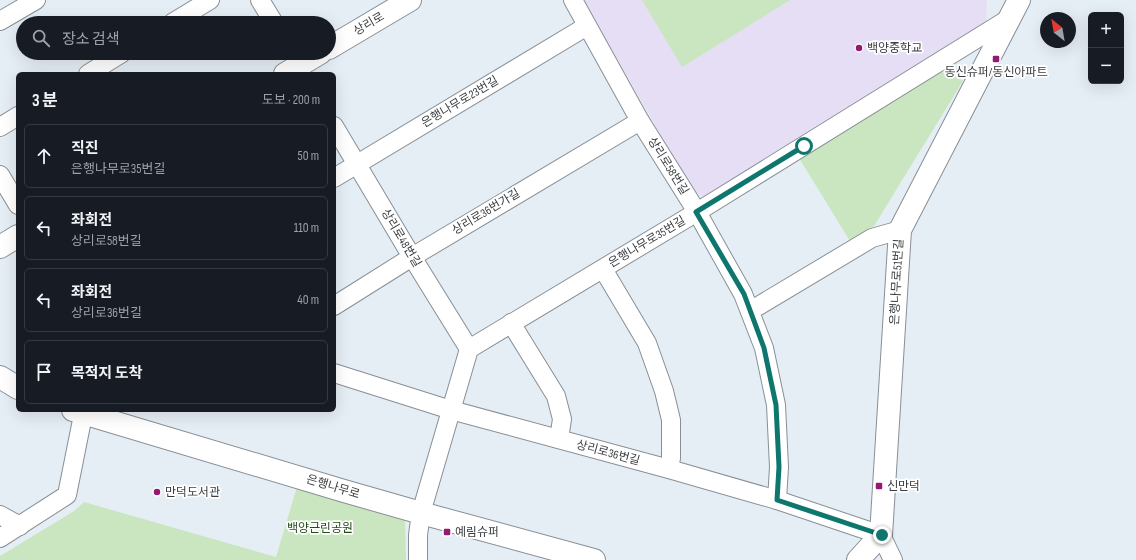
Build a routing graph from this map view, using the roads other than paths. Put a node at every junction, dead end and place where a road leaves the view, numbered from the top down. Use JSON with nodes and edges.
{"nodes":[{"id":1,"x":36,"y":0,"type":"edge"},
{"id":2,"x":210,"y":0,"type":"edge"},
{"id":3,"x":260,"y":0,"type":"edge"},
{"id":4,"x":410,"y":0,"type":"edge"},
{"id":5,"x":573,"y":0,"type":"edge"},
{"id":6,"x":1015,"y":9,"type":"edge"},
{"id":7,"x":184,"y":16,"type":"edge"},
{"id":8,"x":270,"y":16,"type":"edge"},
{"id":9,"x":0,"y":21,"type":"edge"},
{"id":10,"x":587,"y":26,"type":"junction"},
{"id":11,"x":336,"y":44,"type":"edge"},
{"id":12,"x":111,"y":60,"type":"edge"},
{"id":13,"x":308,"y":60,"type":"edge"},
{"id":14,"x":295,"y":67,"type":"edge"},
{"id":15,"x":91,"y":72,"type":"edge"},
{"id":16,"x":16,"y":117,"type":"edge"},
{"id":17,"x":640,"y":121,"type":"junction"},
{"id":18,"x":0,"y":127,"type":"edge"},
{"id":19,"x":336,"y":130,"type":"edge"},
{"id":20,"x":356,"y":165,"type":"junction"},
{"id":21,"x":0,"y":175,"type":"edge"},
{"id":22,"x":336,"y":177,"type":"edge"},
{"id":23,"x":16,"y":202,"type":"edge"},
{"id":24,"x":696,"y":212,"type":"junction"},
{"id":25,"x":900,"y":230,"type":"junction"},
{"id":26,"x":16,"y":237,"type":"edge"},
{"id":27,"x":0,"y":247,"type":"edge"},
{"id":28,"x":412,"y":257,"type":"junction"},
{"id":29,"x":603,"y":269,"type":"junction"},
{"id":30,"x":336,"y":305,"type":"edge"},
{"id":31,"x":750,"y":310,"type":"junction"},
{"id":32,"x":511,"y":324,"type":"junction"},
{"id":33,"x":469,"y":349,"type":"junction"},
{"id":34,"x":336,"y":373,"type":"edge"},
{"id":35,"x":0,"y":377,"type":"edge"},
{"id":36,"x":16,"y":387,"type":"edge"},
{"id":37,"x":451,"y":410,"type":"junction"},
{"id":38,"x":80,"y":412,"type":"edge"},
{"id":39,"x":83,"y":412,"type":"edge"},
{"id":40,"x":559,"y":439,"type":"junction"},
{"id":41,"x":669,"y":469,"type":"junction"},
{"id":42,"x":777,"y":500,"type":"junction"},
{"id":43,"x":421,"y":513,"type":"junction"},
{"id":44,"x":0,"y":515,"type":"edge"},
{"id":45,"x":20,"y":526,"type":"junction"},
{"id":46,"x":882,"y":535,"type":"junction"},
{"id":47,"x":0,"y":538,"type":"edge"},
{"id":48,"x":418,"y":560,"type":"edge"},
{"id":49,"x":594,"y":560,"type":"edge"},
{"id":50,"x":858,"y":560,"type":"edge"},
{"id":51,"x":893,"y":560,"type":"edge"}],
"edges":[{"from":1,"to":9,"type":"street"},
{"from":2,"to":7,"type":"street"},
{"from":3,"to":8,"type":"street"},
{"from":4,"to":11,"type":"street","name":"상리로"},
{"from":5,"to":10,"type":"street","name":"상리로58번길"},
{"from":6,"to":24,"type":"street","name":"은행나무로35번길"},
{"from":6,"to":25,"type":"street","name":"은행나무로51번길"},
{"from":10,"to":17,"type":"street","name":"상리로58번길"},
{"from":10,"to":20,"type":"street","name":"은행나무로23번길"},
{"from":12,"to":15,"type":"street"},
{"from":13,"to":14,"type":"street"},
{"from":16,"to":18,"type":"street"},
{"from":17,"to":24,"type":"street","name":"상리로58번길"},
{"from":17,"to":28,"type":"street","name":"상리로36번가길"},
{"from":19,"to":20,"type":"street","name":"상리로48번길"},
{"from":20,"to":22,"type":"street","name":"은행나무로23번길"},
{"from":20,"to":28,"type":"street","name":"상리로48번길"},
{"from":21,"to":23,"type":"street"},
{"from":24,"to":29,"type":"street","name":"은행나무로35번길"},
{"from":24,"to":31,"type":"street","name":"상리로58번길"},
{"from":25,"to":31,"type":"street"},
{"from":25,"to":46,"type":"street","name":"은행나무로51번길"},
{"from":26,"to":27,"type":"street"},
{"from":28,"to":30,"type":"street","name":"상리로36번가길"},
{"from":28,"to":33,"type":"street","name":"상리로48번길"},
{"from":29,"to":32,"type":"street","name":"은행나무로35번길"},
{"from":29,"to":41,"type":"street"},
{"from":31,"to":42,"type":"street","name":"상리로58번길"},
{"from":32,"to":33,"type":"street","name":"은행나무로35번길"},
{"from":32,"to":40,"type":"street"},
{"from":33,"to":37,"type":"street"},
{"from":34,"to":37,"type":"street","name":"상리로36번길"},
{"from":35,"to":36,"type":"street"},
{"from":37,"to":40,"type":"street","name":"상리로36번길"},
{"from":37,"to":43,"type":"street"},
{"from":38,"to":45,"type":"street"},
{"from":39,"to":43,"type":"street","name":"은행나무로"},
{"from":40,"to":41,"type":"street","name":"상리로36번길"},
{"from":41,"to":42,"type":"street","name":"상리로36번길"},
{"from":42,"to":46,"type":"street","name":"상리로36번길"},
{"from":43,"to":48,"type":"street"},
{"from":43,"to":49,"type":"street","name":"은행나무로"},
{"from":44,"to":45,"type":"street"},
{"from":45,"to":47,"type":"street"},
{"from":46,"to":50,"type":"street"},
{"from":46,"to":51,"type":"street"}]}
